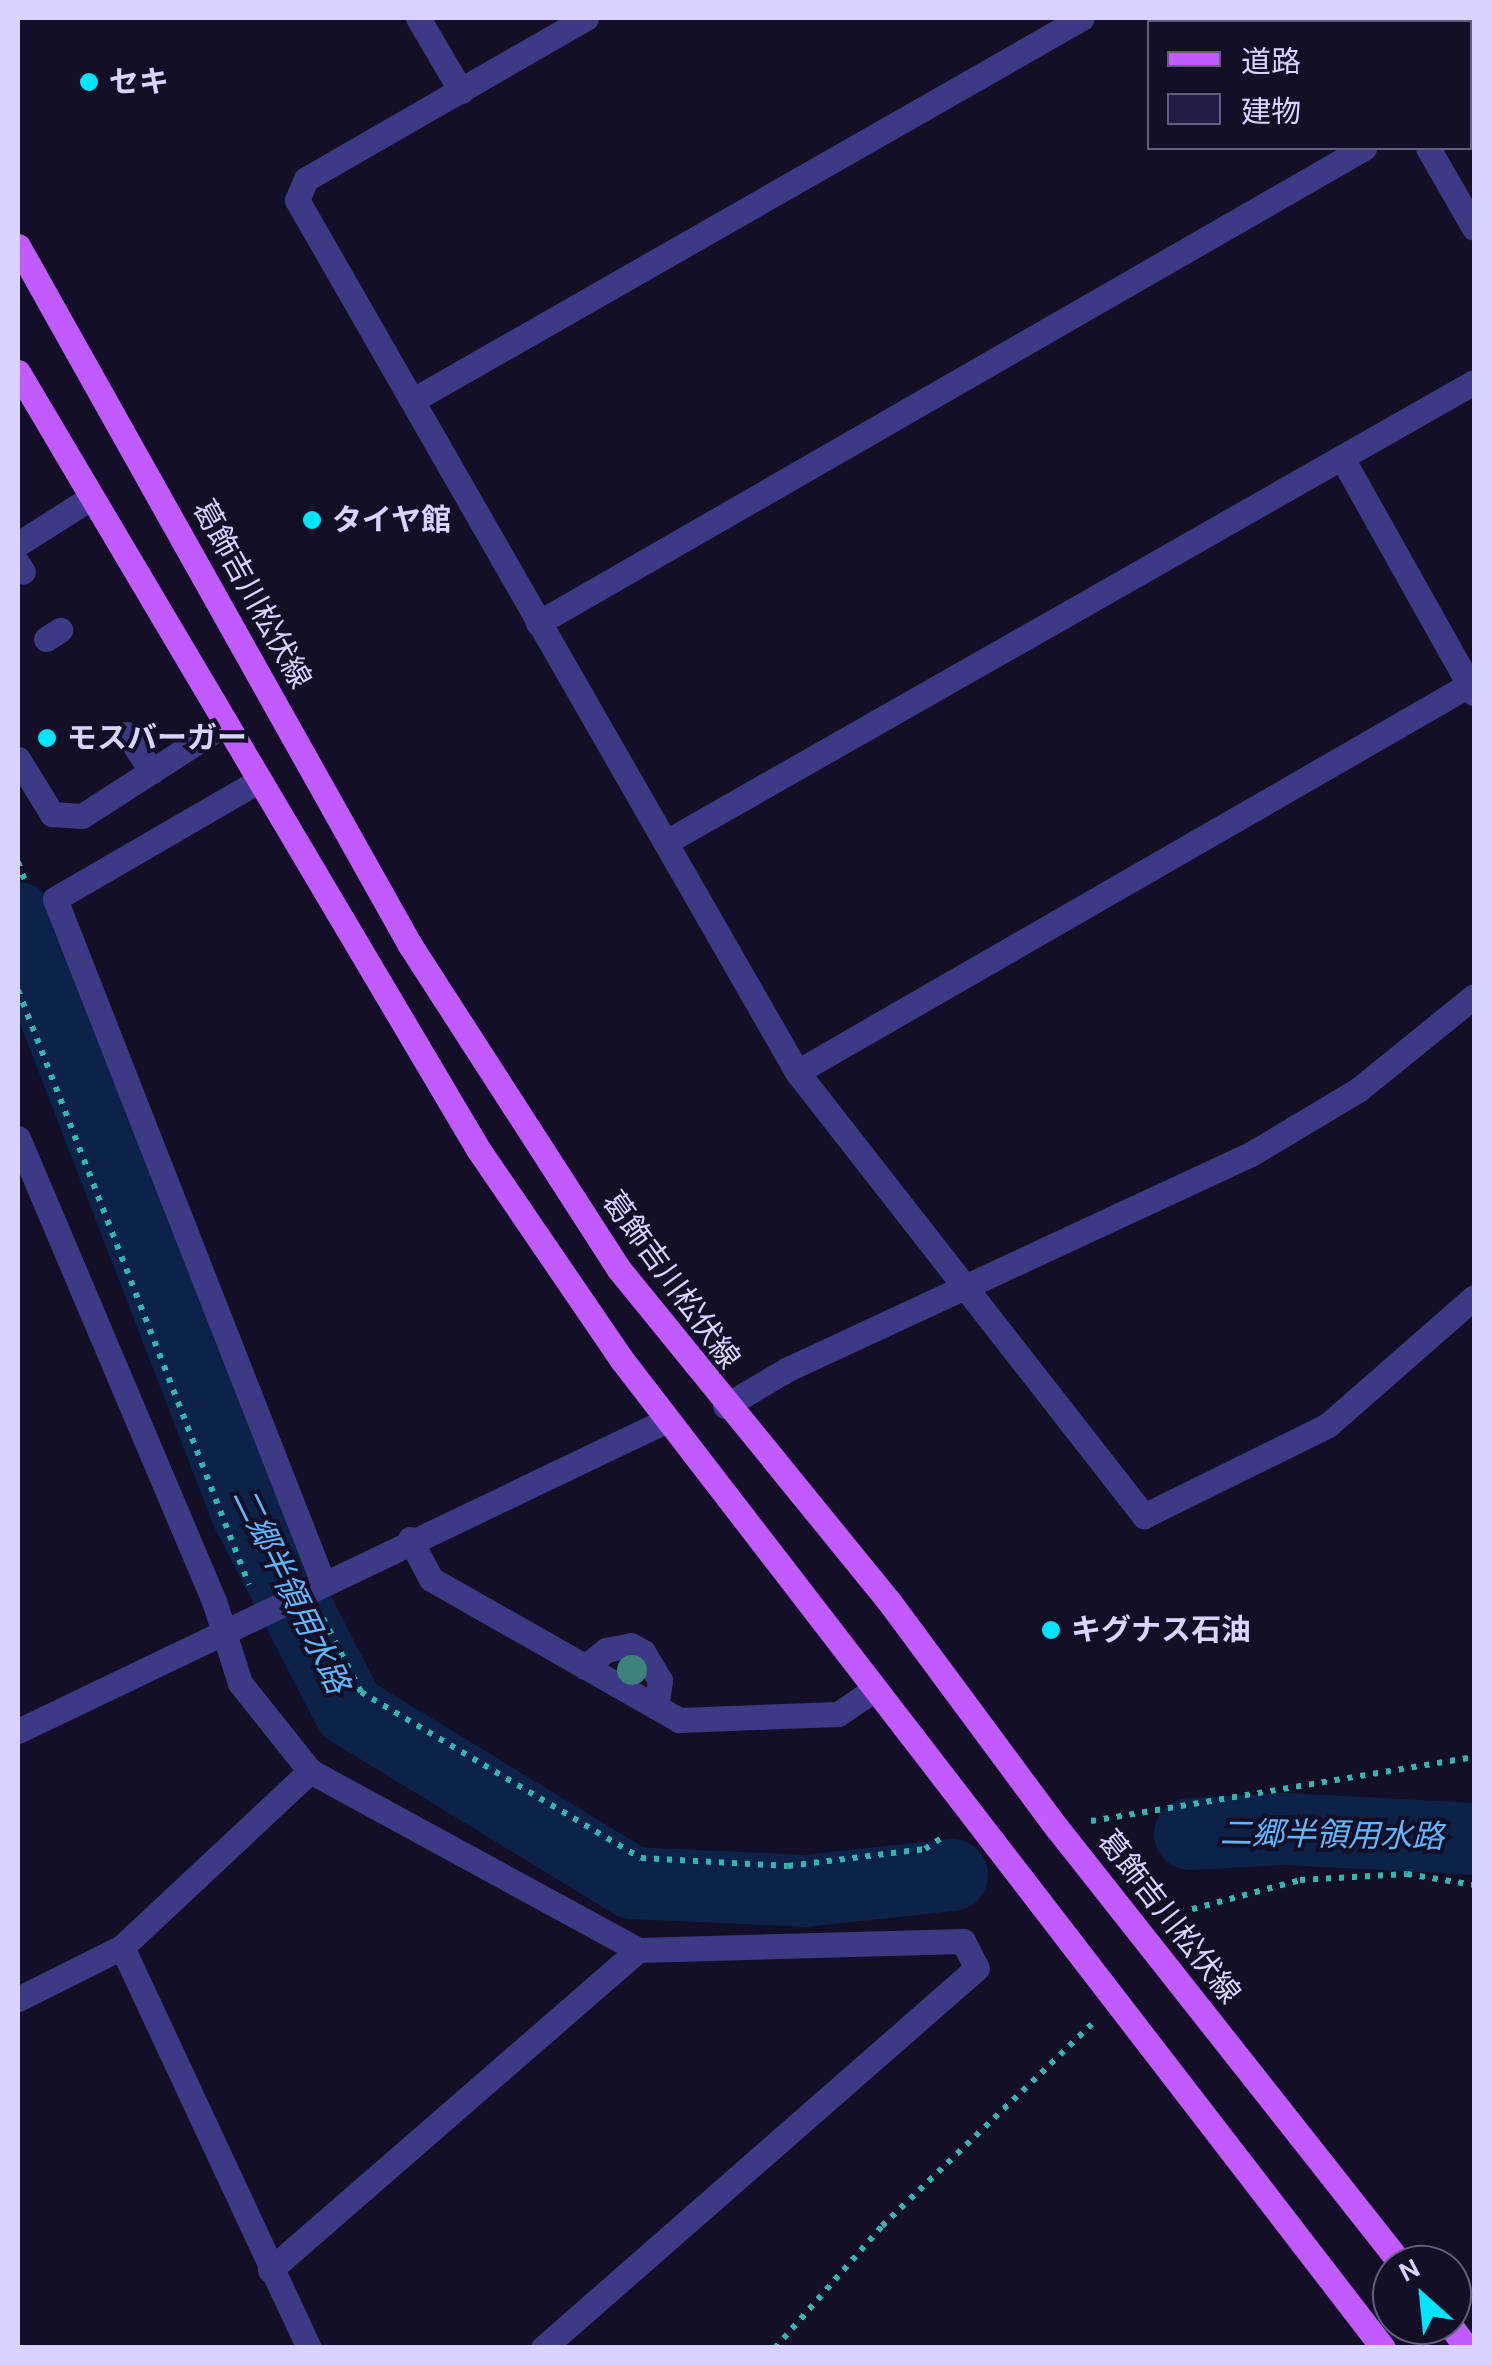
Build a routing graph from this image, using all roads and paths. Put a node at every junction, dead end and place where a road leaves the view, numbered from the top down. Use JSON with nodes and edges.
{"nodes":[{"id":1,"x":418,"y":18,"type":"edge"},
{"id":2,"x":586,"y":18,"type":"edge"},
{"id":3,"x":1082,"y":18,"type":"edge"},
{"id":4,"x":460,"y":91,"type":"junction"},
{"id":5,"x":1361,"y":150,"type":"edge"},
{"id":6,"x":1429,"y":150,"type":"edge"},
{"id":7,"x":1474,"y":228,"type":"edge"},
{"id":8,"x":18,"y":246,"type":"edge"},
{"id":9,"x":18,"y":372,"type":"edge"},
{"id":10,"x":1474,"y":382,"type":"edge"},
{"id":11,"x":413,"y":400,"type":"junction"},
{"id":12,"x":1342,"y":458,"type":"junction"},
{"id":13,"x":90,"y":499,"type":"junction"},
{"id":14,"x":18,"y":544,"type":"edge"},
{"id":15,"x":538,"y":623,"type":"junction"},
{"id":16,"x":1472,"y":689,"type":"edge"},
{"id":17,"x":225,"y":724,"type":"junction"},
{"id":18,"x":127,"y":734,"type":"dead end"},
{"id":19,"x":18,"y":759,"type":"edge"},
{"id":20,"x":152,"y":772,"type":"junction"},
{"id":21,"x":260,"y":780,"type":"junction"},
{"id":22,"x":666,"y":842,"type":"junction"},
{"id":23,"x":18,"y":862,"type":"edge"},
{"id":24,"x":30,"y":896,"type":"dead end"},
{"id":25,"x":18,"y":990,"type":"edge"},
{"id":26,"x":1474,"y":996,"type":"edge"},
{"id":27,"x":797,"y":1072,"type":"junction"},
{"id":28,"x":18,"y":1138,"type":"edge"},
{"id":29,"x":962,"y":1290,"type":"junction"},
{"id":30,"x":1474,"y":1297,"type":"edge"},
{"id":31,"x":724,"y":1406,"type":"junction"},
{"id":32,"x":665,"y":1421,"type":"junction"},
{"id":33,"x":410,"y":1540,"type":"junction"},
{"id":34,"x":268,"y":1586,"type":"dead end"},
{"id":35,"x":310,"y":1586,"type":"junction"},
{"id":36,"x":223,"y":1632,"type":"junction"},
{"id":37,"x":585,"y":1667,"type":"junction"},
{"id":38,"x":870,"y":1692,"type":"junction"},
{"id":39,"x":656,"y":1707,"type":"junction"},
{"id":40,"x":18,"y":1731,"type":"edge"},
{"id":41,"x":1474,"y":1757,"type":"edge"},
{"id":42,"x":310,"y":1771,"type":"junction"},
{"id":43,"x":1056,"y":1828,"type":"junction"},
{"id":44,"x":943,"y":1837,"type":"dead end"},
{"id":45,"x":1474,"y":1885,"type":"edge"},
{"id":46,"x":1143,"y":1938,"type":"junction"},
{"id":47,"x":122,"y":1947,"type":"junction"},
{"id":48,"x":638,"y":1950,"type":"junction"},
{"id":49,"x":18,"y":1999,"type":"edge"},
{"id":50,"x":1115,"y":2002,"type":"junction"},
{"id":51,"x":1386,"y":2245,"type":"edge"},
{"id":52,"x":270,"y":2270,"type":"junction"},
{"id":53,"x":308,"y":2348,"type":"edge"},
{"id":54,"x":543,"y":2348,"type":"edge"},
{"id":55,"x":775,"y":2348,"type":"edge"},
{"id":56,"x":1383,"y":2348,"type":"edge"}],
"edges":[{"from":1,"to":4,"type":"street"},
{"from":2,"to":4,"type":"street"},
{"from":3,"to":11,"type":"street"},
{"from":4,"to":11,"type":"street"},
{"from":5,"to":15,"type":"street"},
{"from":6,"to":7,"type":"street"},
{"from":8,"to":31,"type":"main road","name":"葛飾吉川松伏線"},
{"from":9,"to":13,"type":"main road"},
{"from":10,"to":12,"type":"street"},
{"from":11,"to":15,"type":"street"},
{"from":12,"to":16,"type":"street"},
{"from":12,"to":22,"type":"street"},
{"from":13,"to":14,"type":"street"},
{"from":13,"to":17,"type":"main road"},
{"from":15,"to":22,"type":"street"},
{"from":16,"to":27,"type":"street"},
{"from":17,"to":20,"type":"street"},
{"from":17,"to":21,"type":"main road"},
{"from":18,"to":20,"type":"street"},
{"from":19,"to":20,"type":"street"},
{"from":21,"to":32,"type":"main road"},
{"from":21,"to":35,"type":"street"},
{"from":22,"to":27,"type":"street"},
{"from":23,"to":24,"type":"path"},
{"from":25,"to":34,"type":"path"},
{"from":26,"to":29,"type":"street"},
{"from":27,"to":29,"type":"street"},
{"from":28,"to":36,"type":"street"},
{"from":29,"to":30,"type":"street"},
{"from":29,"to":31,"type":"street"},
{"from":31,"to":43,"type":"main road","name":"葛飾吉川松伏線"},
{"from":32,"to":33,"type":"street"},
{"from":32,"to":38,"type":"main road"},
{"from":33,"to":35,"type":"street"},
{"from":33,"to":37,"type":"street"},
{"from":35,"to":36,"type":"street"},
{"from":35,"to":44,"type":"path"},
{"from":36,"to":40,"type":"street"},
{"from":36,"to":42,"type":"street"},
{"from":37,"to":39,"type":"street"},
{"from":37,"to":39,"type":"street"},
{"from":38,"to":39,"type":"street"},
{"from":38,"to":50,"type":"main road"},
{"from":41,"to":43,"type":"path"},
{"from":42,"to":47,"type":"street"},
{"from":42,"to":48,"type":"street"},
{"from":43,"to":46,"type":"main road","name":"葛飾吉川松伏線"},
{"from":45,"to":46,"type":"path"},
{"from":46,"to":51,"type":"main road","name":"葛飾吉川松伏線"},
{"from":47,"to":49,"type":"street"},
{"from":47,"to":52,"type":"street"},
{"from":48,"to":52,"type":"street"},
{"from":48,"to":54,"type":"street"},
{"from":50,"to":55,"type":"path"},
{"from":50,"to":56,"type":"main road"},
{"from":52,"to":53,"type":"street"}]}
